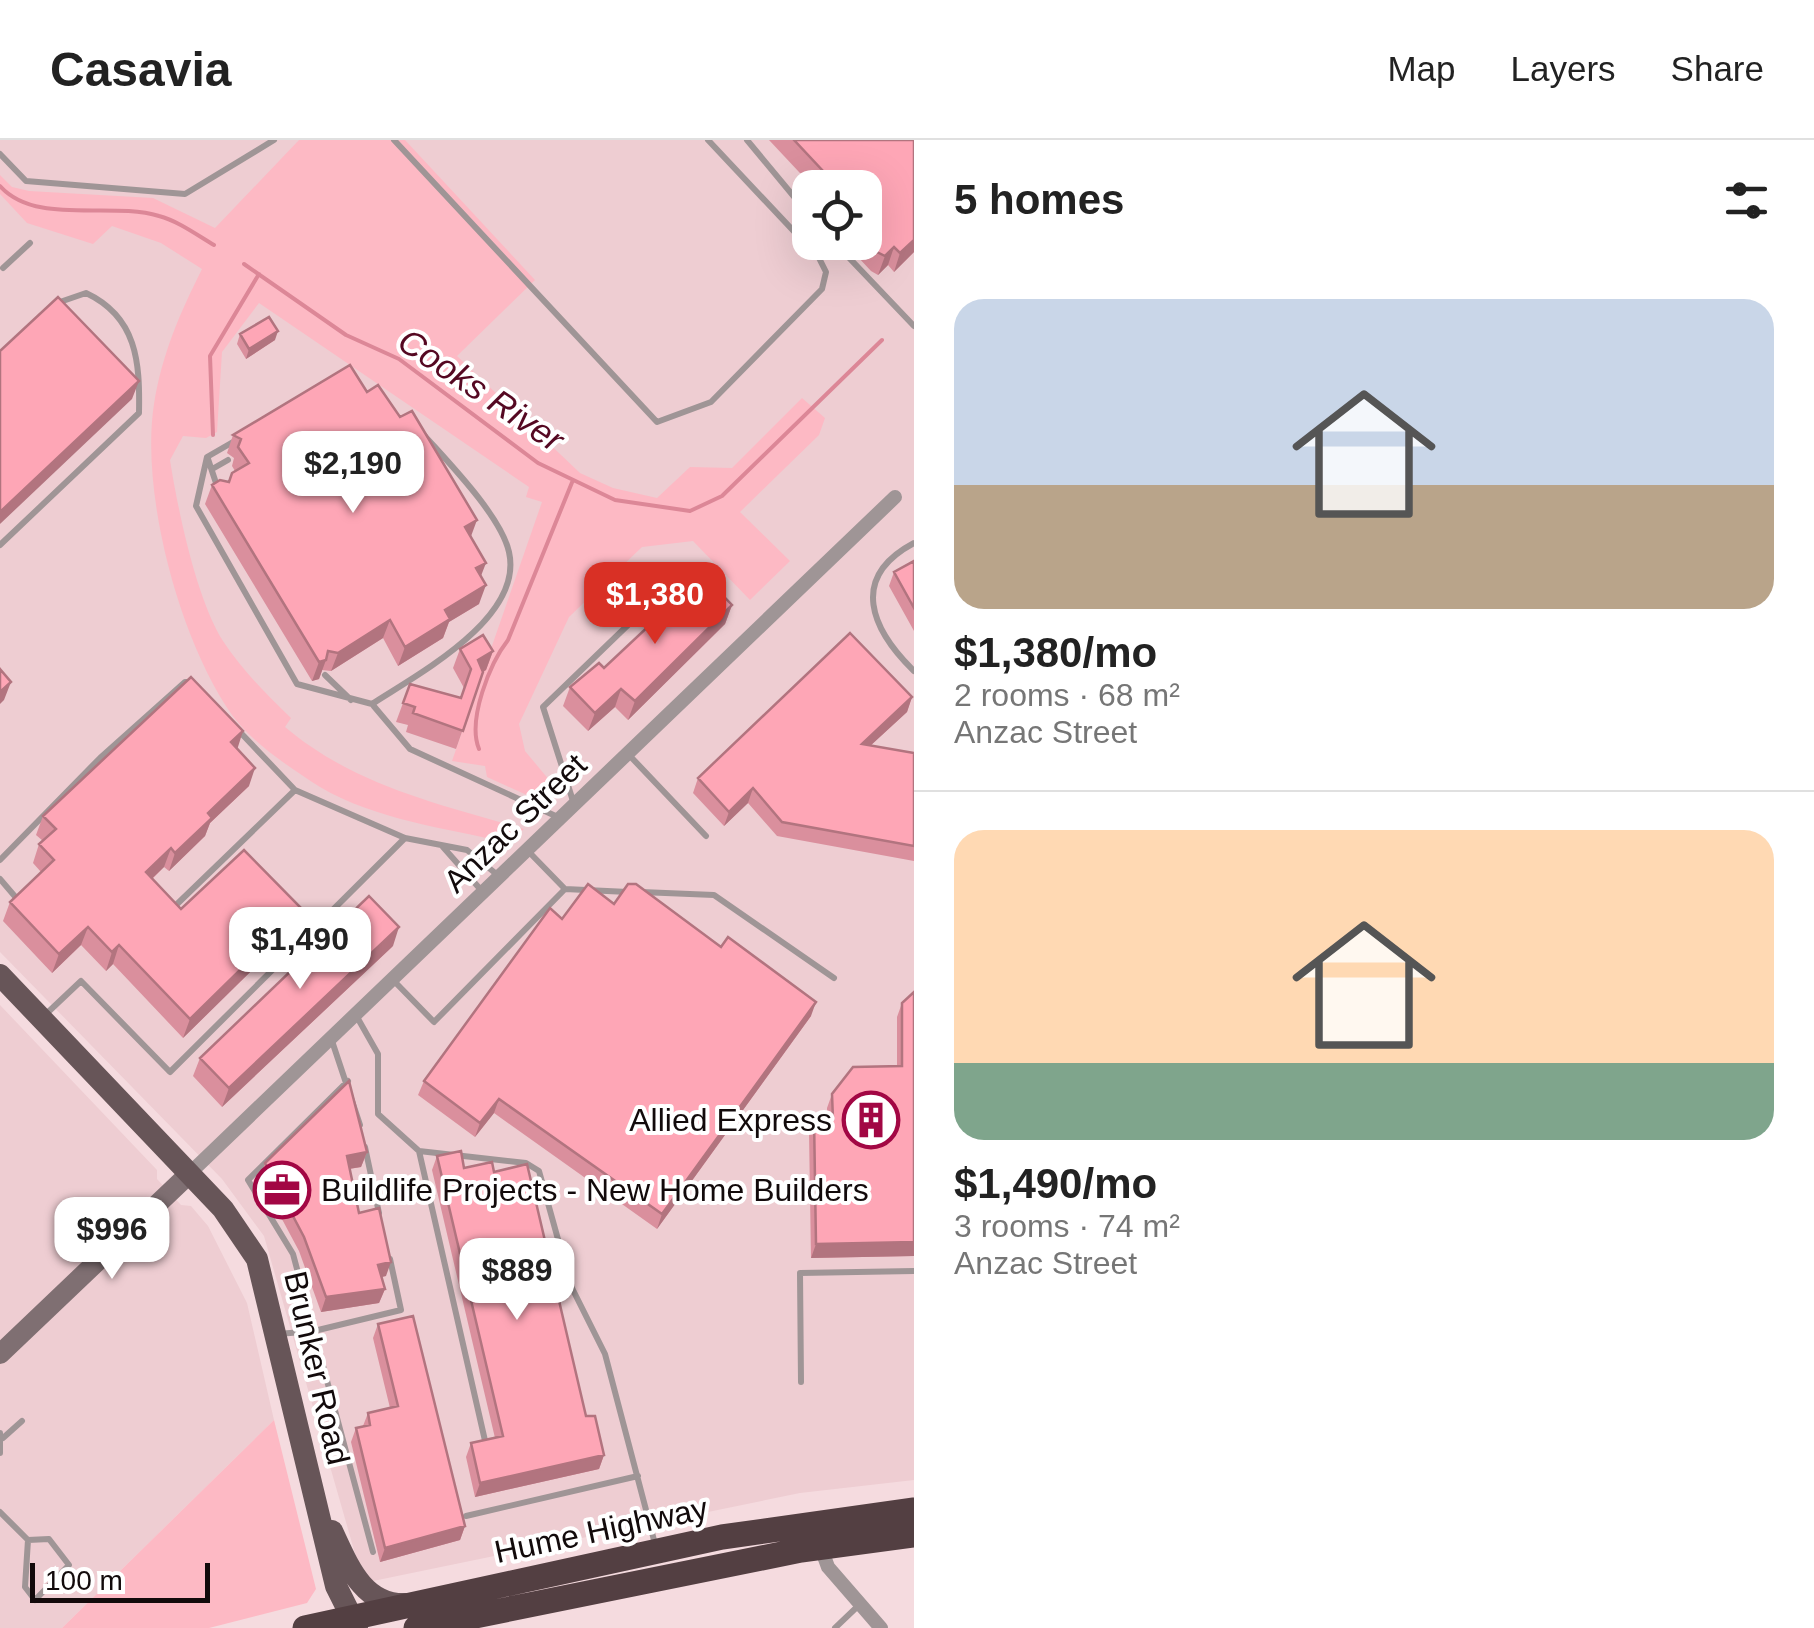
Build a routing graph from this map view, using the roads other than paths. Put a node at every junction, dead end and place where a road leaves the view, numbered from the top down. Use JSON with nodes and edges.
{"nodes":[{"id":1,"x":274,"y":140,"type":"edge"},
{"id":2,"x":394,"y":140,"type":"edge"},
{"id":3,"x":708,"y":140,"type":"edge"},
{"id":4,"x":747,"y":140,"type":"edge"},
{"id":5,"x":0,"y":154,"type":"edge"},
{"id":6,"x":792,"y":194,"type":"edge"},
{"id":7,"x":30,"y":244,"type":"dead end"},
{"id":8,"x":851,"y":260,"type":"edge"},
{"id":9,"x":1,"y":268,"type":"edge"},
{"id":10,"x":52,"y":304,"type":"edge"},
{"id":11,"x":914,"y":326,"type":"edge"},
{"id":12,"x":411,"y":424,"type":"edge"},
{"id":13,"x":238,"y":439,"type":"edge"},
{"id":14,"x":207,"y":458,"type":"junction"},
{"id":15,"x":228,"y":460,"type":"dead end"},
{"id":16,"x":214,"y":468,"type":"junction"},
{"id":17,"x":219,"y":495,"type":"edge"},
{"id":18,"x":895,"y":496,"type":"dead end"},
{"id":19,"x":914,"y":543,"type":"edge"},
{"id":20,"x":0,"y":545,"type":"edge"},
{"id":21,"x":715,"y":596,"type":"edge"},
{"id":22,"x":914,"y":671,"type":"edge"},
{"id":23,"x":325,"y":675,"type":"edge"},
{"id":24,"x":204,"y":695,"type":"edge"},
{"id":25,"x":352,"y":700,"type":"junction"},
{"id":26,"x":372,"y":704,"type":"junction"},
{"id":27,"x":230,"y":722,"type":"edge"},
{"id":28,"x":629,"y":755,"type":"junction"},
{"id":29,"x":295,"y":790,"type":"junction"},
{"id":30,"x":575,"y":807,"type":"junction"},
{"id":31,"x":562,"y":819,"type":"junction"},
{"id":32,"x":706,"y":836,"type":"dead end"},
{"id":33,"x":404,"y":838,"type":"junction"},
{"id":34,"x":442,"y":846,"type":"junction"},
{"id":35,"x":528,"y":852,"type":"junction"},
{"id":36,"x":0,"y":860,"type":"edge"},
{"id":37,"x":501,"y":878,"type":"junction"},
{"id":38,"x":0,"y":880,"type":"edge"},
{"id":39,"x":564,"y":889,"type":"junction"},
{"id":40,"x":484,"y":894,"type":"junction"},
{"id":41,"x":18,"y":900,"type":"edge"},
{"id":42,"x":168,"y":913,"type":"edge"},
{"id":43,"x":0,"y":975,"type":"edge"},
{"id":44,"x":834,"y":978,"type":"dead end"},
{"id":45,"x":394,"y":980,"type":"junction"},
{"id":46,"x":356,"y":1017,"type":"junction"},
{"id":47,"x":41,"y":1019,"type":"junction"},
{"id":48,"x":332,"y":1041,"type":"junction"},
{"id":49,"x":348,"y":1081,"type":"junction"},
{"id":50,"x":419,"y":1151,"type":"junction"},
{"id":51,"x":188,"y":1174,"type":"junction"},
{"id":52,"x":381,"y":1219,"type":"edge"},
{"id":53,"x":389,"y":1255,"type":"edge"},
{"id":54,"x":914,"y":1271,"type":"edge"},
{"id":55,"x":314,"y":1331,"type":"junction"},
{"id":56,"x":275,"y":1334,"type":"junction"},
{"id":57,"x":0,"y":1354,"type":"edge"},
{"id":58,"x":801,"y":1382,"type":"dead end"},
{"id":59,"x":22,"y":1421,"type":"dead end"},
{"id":60,"x":1,"y":1436,"type":"edge"},
{"id":61,"x":487,"y":1447,"type":"edge"},
{"id":62,"x":0,"y":1453,"type":"edge"},
{"id":63,"x":638,"y":1476,"type":"junction"},
{"id":64,"x":312,"y":1487,"type":"junction"},
{"id":65,"x":914,"y":1510,"type":"edge"},
{"id":66,"x":0,"y":1512,"type":"edge"},
{"id":67,"x":466,"y":1516,"type":"edge"},
{"id":68,"x":914,"y":1535,"type":"edge"},
{"id":69,"x":28,"y":1540,"type":"junction"},
{"id":70,"x":822,"y":1548,"type":"junction"},
{"id":71,"x":656,"y":1550,"type":"junction"},
{"id":72,"x":373,"y":1552,"type":"dead end"},
{"id":73,"x":859,"y":1605,"type":"junction"},
{"id":74,"x":412,"y":1616,"type":"edge"},
{"id":75,"x":354,"y":1623,"type":"edge"},
{"id":76,"x":305,"y":1628,"type":"edge"},
{"id":77,"x":835,"y":1628,"type":"edge"},
{"id":78,"x":881,"y":1628,"type":"edge"}],
"edges":[{"from":1,"to":5,"type":"lane"},
{"from":2,"to":3,"type":"lane"},
{"from":4,"to":6,"type":"lane"},
{"from":7,"to":9,"type":"lane"},
{"from":8,"to":11,"type":"lane"},
{"from":10,"to":20,"type":"lane"},
{"from":12,"to":26,"type":"lane"},
{"from":13,"to":14,"type":"lane"},
{"from":14,"to":16,"type":"lane"},
{"from":14,"to":25,"type":"lane"},
{"from":15,"to":16,"type":"lane"},
{"from":16,"to":17,"type":"lane"},
{"from":18,"to":28,"type":"street","name":"Anzac Street"},
{"from":19,"to":22,"type":"lane"},
{"from":21,"to":30,"type":"lane"},
{"from":23,"to":25,"type":"lane"},
{"from":24,"to":36,"type":"lane"},
{"from":25,"to":26,"type":"lane"},
{"from":26,"to":31,"type":"lane"},
{"from":27,"to":29,"type":"lane"},
{"from":28,"to":30,"type":"street","name":"Anzac Street"},
{"from":28,"to":32,"type":"lane"},
{"from":29,"to":33,"type":"lane"},
{"from":29,"to":42,"type":"lane"},
{"from":30,"to":31,"type":"street","name":"Anzac Street"},
{"from":31,"to":35,"type":"street","name":"Anzac Street"},
{"from":33,"to":34,"type":"lane"},
{"from":33,"to":47,"type":"lane"},
{"from":34,"to":37,"type":"lane"},
{"from":34,"to":40,"type":"lane"},
{"from":35,"to":37,"type":"street","name":"Anzac Street"},
{"from":35,"to":39,"type":"lane"},
{"from":37,"to":40,"type":"street","name":"Anzac Street"},
{"from":38,"to":41,"type":"lane"},
{"from":39,"to":44,"type":"lane"},
{"from":39,"to":45,"type":"lane"},
{"from":40,"to":45,"type":"street","name":"Anzac Street"},
{"from":43,"to":47,"type":"main road","name":"Brunker Road"},
{"from":45,"to":46,"type":"street","name":"Anzac Street"},
{"from":46,"to":48,"type":"street","name":"Anzac Street"},
{"from":46,"to":50,"type":"lane"},
{"from":47,"to":51,"type":"main road","name":"Brunker Road"},
{"from":48,"to":49,"type":"lane"},
{"from":48,"to":51,"type":"street","name":"Anzac Street"},
{"from":49,"to":52,"type":"lane"},
{"from":49,"to":55,"type":"lane"},
{"from":50,"to":61,"type":"lane"},
{"from":50,"to":63,"type":"lane"},
{"from":51,"to":56,"type":"main road","name":"Brunker Road"},
{"from":51,"to":57,"type":"street","name":"Anzac Street"},
{"from":53,"to":55,"type":"lane"},
{"from":54,"to":58,"type":"lane"},
{"from":55,"to":56,"type":"lane"},
{"from":55,"to":72,"type":"lane"},
{"from":56,"to":64,"type":"main road","name":"Brunker Road"},
{"from":59,"to":60,"type":"lane"},
{"from":60,"to":62,"type":"lane"},
{"from":63,"to":67,"type":"lane"},
{"from":63,"to":71,"type":"lane"},
{"from":64,"to":74,"type":"main road"},
{"from":64,"to":75,"type":"main road","name":"Brunker Road"},
{"from":65,"to":71,"type":"highway","name":"Hume Highway"},
{"from":66,"to":69,"type":"lane"},
{"from":68,"to":70,"type":"highway","name":"Hume Highway"},
{"from":69,"to":69,"type":"lane"},
{"from":70,"to":73,"type":"street"},
{"from":70,"to":74,"type":"highway","name":"Hume Highway"},
{"from":71,"to":74,"type":"highway","name":"Hume Highway"},
{"from":73,"to":77,"type":"lane"},
{"from":73,"to":78,"type":"street"},
{"from":74,"to":75,"type":"highway","name":"Hume Highway"},
{"from":75,"to":76,"type":"highway","name":"Hume Highway"}]}
